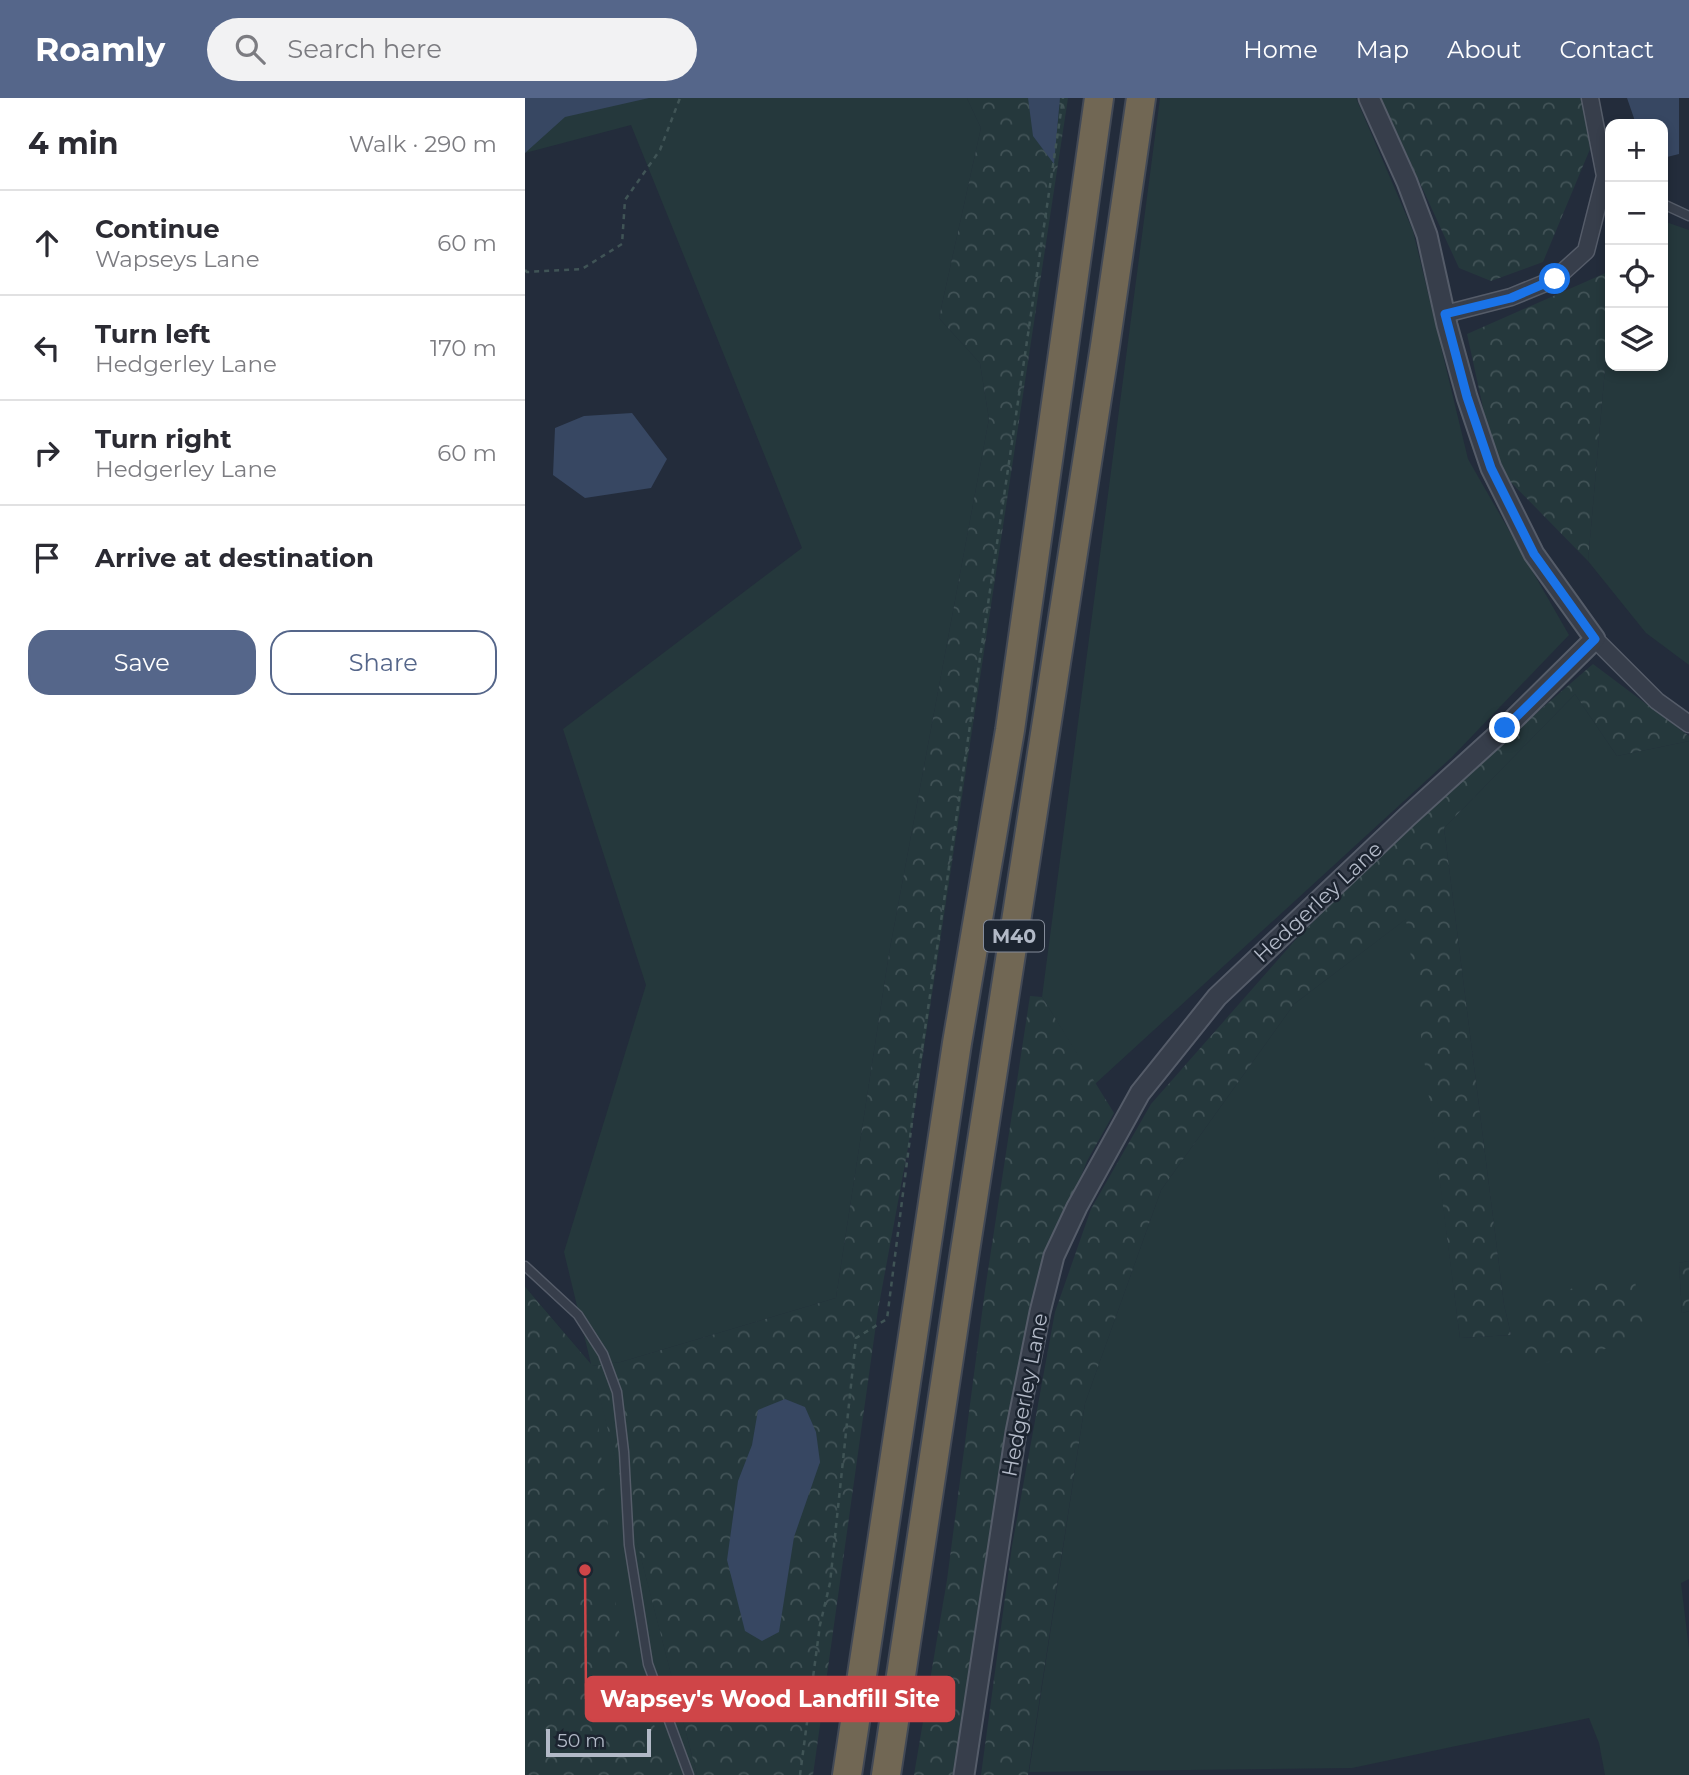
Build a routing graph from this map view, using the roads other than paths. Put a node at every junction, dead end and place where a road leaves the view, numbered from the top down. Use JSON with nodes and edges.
{"nodes":[{"id":1,"x":1099,"y":98,"type":"edge"},
{"id":2,"x":1141,"y":98,"type":"edge"},
{"id":3,"x":1369,"y":98,"type":"edge"},
{"id":4,"x":1590,"y":98,"type":"edge"},
{"id":5,"x":1605,"y":182,"type":"edge"},
{"id":6,"x":1605,"y":198,"type":"edge"},
{"id":7,"x":1668,"y":206,"type":"edge"},
{"id":8,"x":1689,"y":216,"type":"edge"},
{"id":9,"x":1445,"y":314,"type":"junction"},
{"id":10,"x":1595,"y":639,"type":"junction"},
{"id":11,"x":1689,"y":724,"type":"edge"},
{"id":12,"x":525,"y":1266,"type":"edge"},
{"id":13,"x":689,"y":1775,"type":"edge"},
{"id":14,"x":848,"y":1775,"type":"edge"},
{"id":15,"x":886,"y":1775,"type":"edge"},
{"id":16,"x":964,"y":1775,"type":"edge"}],
"edges":[{"from":1,"to":14,"type":"highway","number":"M40"},
{"from":2,"to":15,"type":"highway","number":"M40"},
{"from":3,"to":9,"type":"street"},
{"from":4,"to":5,"type":"street"},
{"from":6,"to":9,"type":"street"},
{"from":7,"to":8,"type":"lane"},
{"from":9,"to":10,"type":"street"},
{"from":10,"to":11,"type":"street"},
{"from":10,"to":16,"type":"street","name":"Hedgerley Lane"},
{"from":12,"to":13,"type":"lane"}]}
